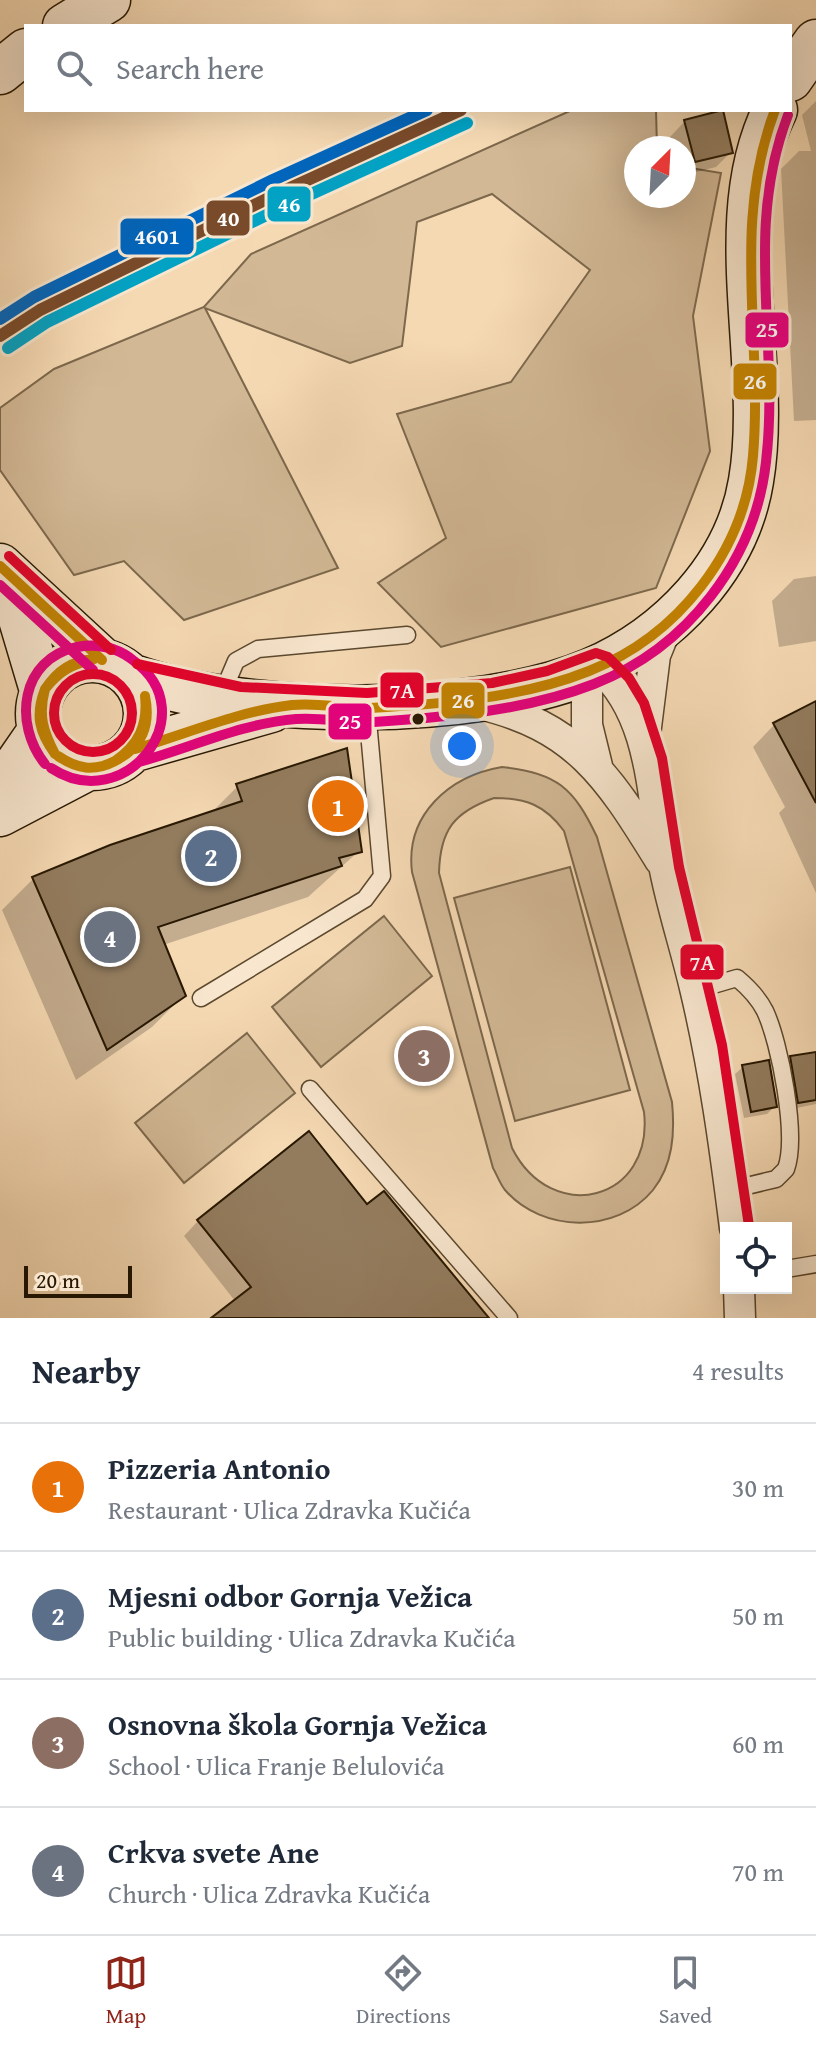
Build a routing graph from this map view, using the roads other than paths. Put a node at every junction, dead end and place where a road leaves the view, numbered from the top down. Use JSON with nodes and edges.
{"nodes":[{"id":1,"x":108,"y":0,"type":"edge"},
{"id":2,"x":68,"y":24,"type":"edge"},
{"id":3,"x":816,"y":42,"type":"edge"},
{"id":4,"x":24,"y":53,"type":"edge"},
{"id":5,"x":0,"y":72,"type":"edge"},
{"id":6,"x":792,"y":76,"type":"edge"},
{"id":7,"x":774,"y":112,"type":"edge"},
{"id":8,"x":4,"y":571,"type":"edge"},
{"id":9,"x":11,"y":622,"type":"edge"},
{"id":10,"x":668,"y":623,"type":"junction"},
{"id":11,"x":407,"y":635,"type":"dead end"},
{"id":12,"x":117,"y":669,"type":"junction"},
{"id":13,"x":593,"y":670,"type":"junction"},
{"id":14,"x":221,"y":697,"type":"junction"},
{"id":15,"x":458,"y":699,"type":"junction"},
{"id":16,"x":289,"y":705,"type":"junction"},
{"id":17,"x":366,"y":709,"type":"junction"},
{"id":18,"x":41,"y":710,"type":"junction"},
{"id":19,"x":135,"y":749,"type":"junction"},
{"id":20,"x":644,"y":749,"type":"junction"},
{"id":21,"x":597,"y":766,"type":"junction"},
{"id":22,"x":88,"y":768,"type":"junction"},
{"id":23,"x":0,"y":789,"type":"edge"},
{"id":24,"x":0,"y":814,"type":"edge"},
{"id":25,"x":665,"y":869,"type":"junction"},
{"id":26,"x":696,"y":990,"type":"junction"},
{"id":27,"x":201,"y":998,"type":"dead end"},
{"id":28,"x":310,"y":1089,"type":"dead end"},
{"id":29,"x":730,"y":1190,"type":"junction"},
{"id":30,"x":734,"y":1222,"type":"edge"},
{"id":31,"x":816,"y":1264,"type":"edge"},
{"id":32,"x":792,"y":1268,"type":"edge"},
{"id":33,"x":739,"y":1294,"type":"edge"},
{"id":34,"x":509,"y":1318,"type":"edge"},
{"id":35,"x":740,"y":1318,"type":"edge"}],
"edges":[{"from":1,"to":2,"type":"street"},
{"from":3,"to":6,"type":"street"},
{"from":4,"to":5,"type":"street"},
{"from":7,"to":10,"type":"street"},
{"from":8,"to":9,"type":"street"},
{"from":8,"to":12,"type":"street"},
{"from":9,"to":18,"type":"street"},
{"from":10,"to":13,"type":"street"},
{"from":10,"to":20,"type":"street"},
{"from":11,"to":14,"type":"lane"},
{"from":12,"to":14,"type":"street"},
{"from":12,"to":18,"type":"street"},
{"from":12,"to":19,"type":"street"},
{"from":13,"to":15,"type":"street"},
{"from":13,"to":20,"type":"street"},
{"from":13,"to":21,"type":"street"},
{"from":14,"to":16,"type":"street"},
{"from":15,"to":17,"type":"street"},
{"from":15,"to":21,"type":"street"},
{"from":16,"to":17,"type":"street"},
{"from":16,"to":19,"type":"street"},
{"from":17,"to":27,"type":"lane"},
{"from":18,"to":22,"type":"street"},
{"from":18,"to":23,"type":"street"},
{"from":19,"to":22,"type":"street"},
{"from":20,"to":25,"type":"street"},
{"from":21,"to":25,"type":"street"},
{"from":22,"to":24,"type":"street"},
{"from":25,"to":26,"type":"street"},
{"from":26,"to":29,"type":"street"},
{"from":26,"to":29,"type":"lane"},
{"from":28,"to":34,"type":"lane"},
{"from":29,"to":30,"type":"street"},
{"from":31,"to":32,"type":"lane"},
{"from":33,"to":35,"type":"street"}]}
